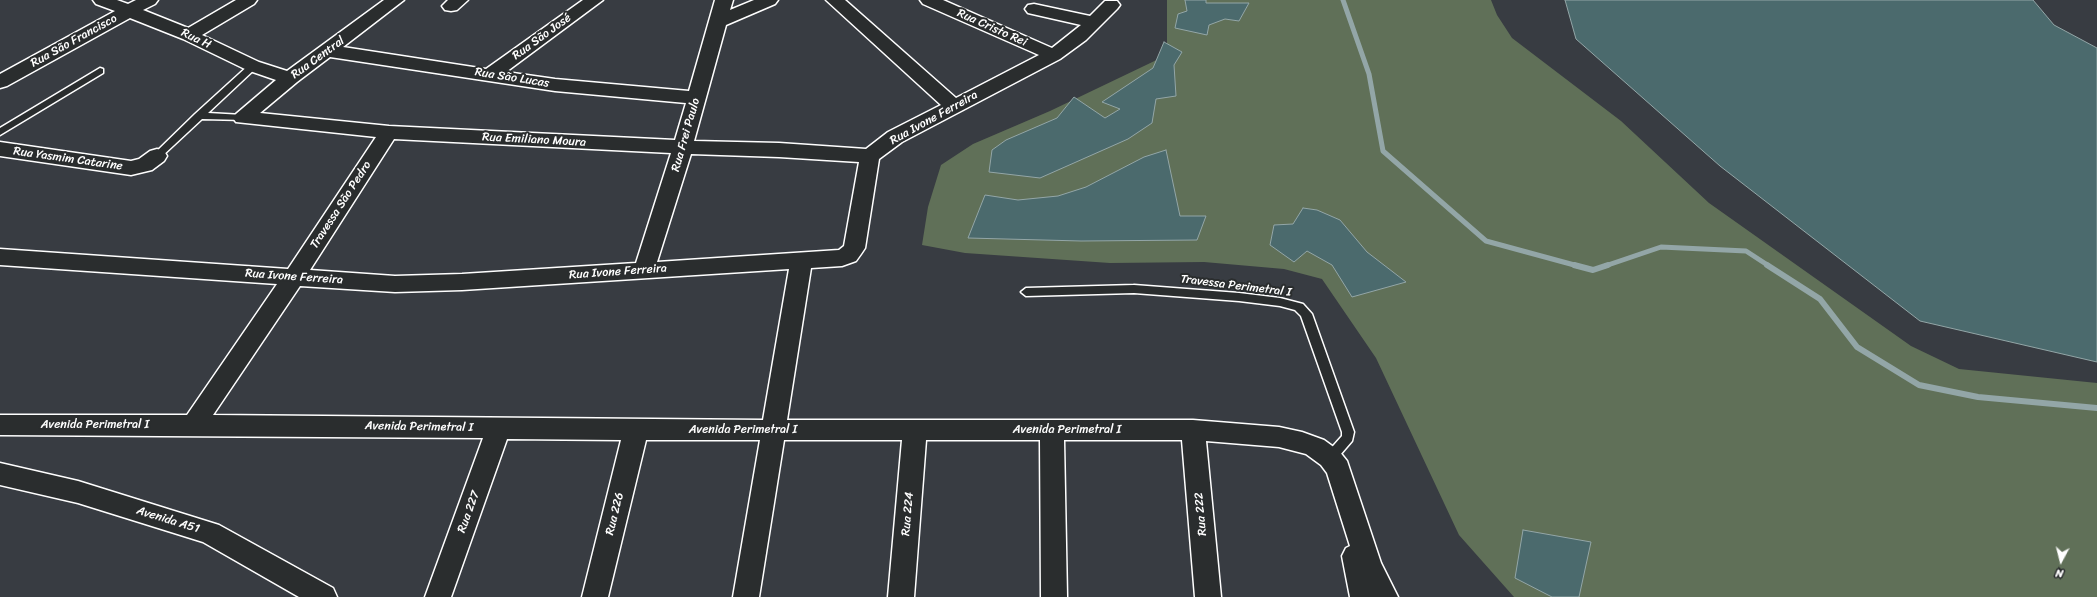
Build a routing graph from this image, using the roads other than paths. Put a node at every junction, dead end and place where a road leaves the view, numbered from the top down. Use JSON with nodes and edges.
{"nodes":[{"id":1,"x":102,"y":0,"type":"edge"},
{"id":2,"x":149,"y":0,"type":"edge"},
{"id":3,"x":248,"y":0,"type":"edge"},
{"id":4,"x":395,"y":0,"type":"edge"},
{"id":5,"x":594,"y":0,"type":"edge"},
{"id":6,"x":724,"y":0,"type":"edge"},
{"id":7,"x":769,"y":0,"type":"edge"},
{"id":8,"x":834,"y":0,"type":"edge"},
{"id":9,"x":930,"y":0,"type":"edge"},
{"id":10,"x":1110,"y":6,"type":"dead end"},
{"id":11,"x":1034,"y":9,"type":"dead end"},
{"id":12,"x":128,"y":10,"type":"junction"},
{"id":13,"x":720,"y":21,"type":"junction"},
{"id":14,"x":1094,"y":22,"type":"junction"},
{"id":15,"x":189,"y":35,"type":"junction"},
{"id":16,"x":329,"y":51,"type":"junction"},
{"id":17,"x":1054,"y":55,"type":"junction"},
{"id":18,"x":253,"y":66,"type":"junction"},
{"id":19,"x":100,"y":71,"type":"dead end"},
{"id":20,"x":491,"y":74,"type":"junction"},
{"id":21,"x":290,"y":78,"type":"junction"},
{"id":22,"x":0,"y":82,"type":"edge"},
{"id":23,"x":697,"y":98,"type":"junction"},
{"id":24,"x":953,"y":106,"type":"junction"},
{"id":25,"x":198,"y":116,"type":"junction"},
{"id":26,"x":243,"y":118,"type":"junction"},
{"id":27,"x":0,"y":132,"type":"edge"},
{"id":28,"x":389,"y":132,"type":"junction"},
{"id":29,"x":683,"y":148,"type":"junction"},
{"id":30,"x":0,"y":149,"type":"edge"},
{"id":31,"x":157,"y":156,"type":"joint"},
{"id":32,"x":870,"y":156,"type":"junction"},
{"id":33,"x":0,"y":257,"type":"edge"},
{"id":34,"x":802,"y":261,"type":"junction"},
{"id":35,"x":644,"y":270,"type":"junction"},
{"id":36,"x":294,"y":277,"type":"junction"},
{"id":37,"x":1026,"y":292,"type":"dead end"},
{"id":38,"x":0,"y":425,"type":"edge"},
{"id":39,"x":193,"y":425,"type":"junction"},
{"id":40,"x":499,"y":428,"type":"junction"},
{"id":41,"x":636,"y":430,"type":"junction"},
{"id":42,"x":773,"y":430,"type":"junction"},
{"id":43,"x":915,"y":430,"type":"junction"},
{"id":44,"x":1052,"y":430,"type":"junction"},
{"id":45,"x":1193,"y":430,"type":"junction"},
{"id":46,"x":1335,"y":467,"type":"junction"},
{"id":47,"x":0,"y":474,"type":"edge"},
{"id":48,"x":324,"y":597,"type":"edge"},
{"id":49,"x":438,"y":597,"type":"edge"},
{"id":50,"x":595,"y":597,"type":"edge"},
{"id":51,"x":746,"y":597,"type":"edge"},
{"id":52,"x":901,"y":597,"type":"edge"},
{"id":53,"x":1054,"y":597,"type":"edge"},
{"id":54,"x":1208,"y":597,"type":"edge"},
{"id":55,"x":1363,"y":597,"type":"edge"},
{"id":56,"x":1385,"y":597,"type":"edge"}],
"edges":[{"from":1,"to":12,"type":"street","name":"Rua H"},
{"from":2,"to":12,"type":"street","name":"Rua São Francisco"},
{"from":3,"to":15,"type":"street"},
{"from":4,"to":16,"type":"street","name":"Rua Central"},
{"from":5,"to":20,"type":"street","name":"Rua São José"},
{"from":6,"to":13,"type":"street","name":"Rua Frei Paulo"},
{"from":7,"to":13,"type":"street"},
{"from":8,"to":24,"type":"street"},
{"from":9,"to":17,"type":"street","name":"Rua Cristo Rei"},
{"from":10,"to":14,"type":"street","name":"Rua Ivone Ferreira"},
{"from":11,"to":14,"type":"street"},
{"from":12,"to":15,"type":"street","name":"Rua H"},
{"from":12,"to":22,"type":"street","name":"Rua São Francisco"},
{"from":13,"to":23,"type":"street","name":"Rua Frei Paulo"},
{"from":14,"to":17,"type":"street","name":"Rua Ivone Ferreira"},
{"from":15,"to":18,"type":"street","name":"Rua H"},
{"from":16,"to":20,"type":"street","name":"Rua São Lucas"},
{"from":16,"to":21,"type":"street","name":"Rua Central"},
{"from":17,"to":24,"type":"street","name":"Rua Ivone Ferreira"},
{"from":18,"to":21,"type":"street","name":"Rua H"},
{"from":18,"to":25,"type":"lane"},
{"from":19,"to":27,"type":"lane"},
{"from":20,"to":23,"type":"street","name":"Rua São Lucas"},
{"from":21,"to":26,"type":"street","name":"Rua Central"},
{"from":23,"to":29,"type":"street","name":"Rua Frei Paulo"},
{"from":24,"to":32,"type":"street","name":"Rua Ivone Ferreira"},
{"from":25,"to":26,"type":"lane","name":"Rua Emiliano Moura"},
{"from":25,"to":31,"type":"lane"},
{"from":26,"to":28,"type":"street","name":"Rua Emiliano Moura"},
{"from":28,"to":29,"type":"street","name":"Rua Emiliano Moura"},
{"from":28,"to":36,"type":"street","name":"Travessa São Pedro"},
{"from":29,"to":32,"type":"street","name":"Rua Emiliano Moura"},
{"from":29,"to":35,"type":"street","name":"Rua Frei Paulo"},
{"from":30,"to":31,"type":"street","name":"Rua Yasmim Catarine"},
{"from":32,"to":34,"type":"street","name":"Rua Ivone Ferreira"},
{"from":33,"to":36,"type":"street","name":"Rua Ivone Ferreira"},
{"from":34,"to":35,"type":"street","name":"Rua Ivone Ferreira"},
{"from":34,"to":42,"type":"street"},
{"from":35,"to":36,"type":"street","name":"Rua Ivone Ferreira"},
{"from":36,"to":39,"type":"street","name":"Travessa São Pedro"},
{"from":37,"to":46,"type":"lane","name":"Travessa Perimetral I"},
{"from":38,"to":39,"type":"street","name":"Avenida Perimetral I"},
{"from":39,"to":40,"type":"street","name":"Avenida Perimetral I"},
{"from":40,"to":41,"type":"street","name":"Avenida Perimetral I"},
{"from":40,"to":49,"type":"street","name":"Rua 227"},
{"from":41,"to":42,"type":"street","name":"Avenida Perimetral I"},
{"from":41,"to":50,"type":"street","name":"Rua 226"},
{"from":42,"to":43,"type":"street","name":"Avenida Perimetral I"},
{"from":42,"to":51,"type":"street"},
{"from":43,"to":44,"type":"street","name":"Avenida Perimetral I"},
{"from":43,"to":52,"type":"street","name":"Rua 224"},
{"from":44,"to":45,"type":"street","name":"Avenida Perimetral I"},
{"from":44,"to":53,"type":"street"},
{"from":45,"to":46,"type":"street","name":"Avenida Perimetral I"},
{"from":45,"to":54,"type":"street","name":"Rua 222"},
{"from":46,"to":55,"type":"street"},
{"from":46,"to":56,"type":"street"},
{"from":47,"to":48,"type":"street","name":"Avenida A51"}]}
